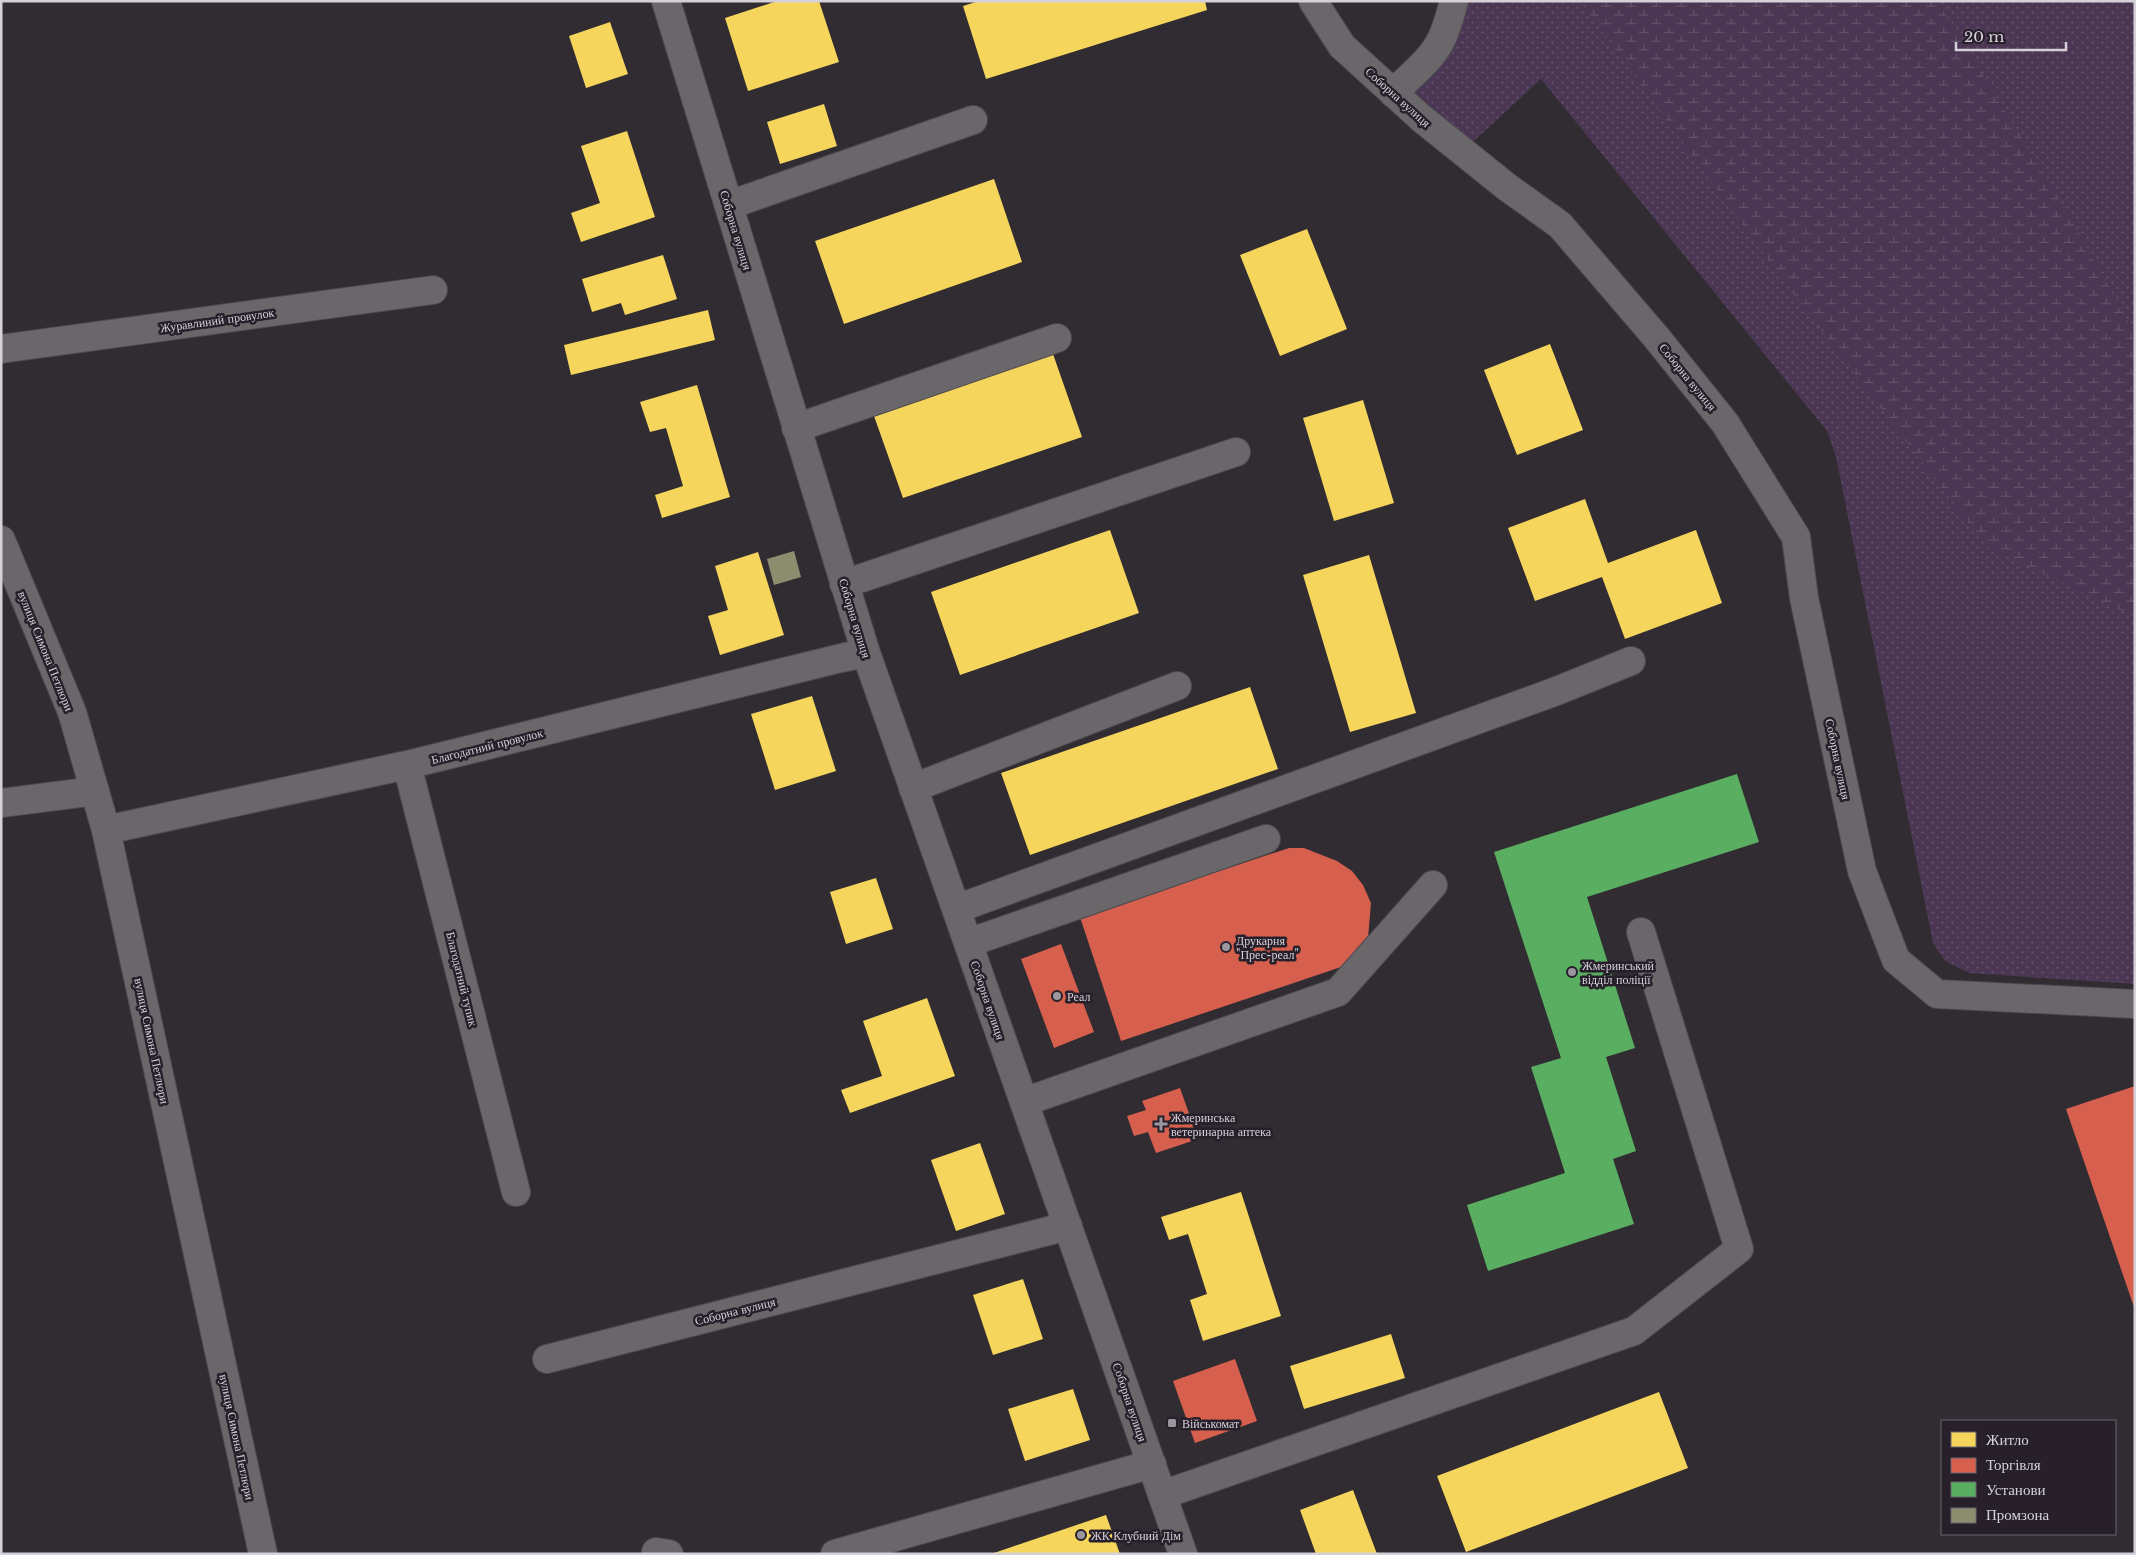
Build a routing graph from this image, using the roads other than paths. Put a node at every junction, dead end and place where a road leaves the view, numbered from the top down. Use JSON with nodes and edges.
{"nodes":[{"id":1,"x":666,"y":1,"type":"edge"},
{"id":2,"x":1314,"y":1,"type":"edge"},
{"id":3,"x":1454,"y":1,"type":"edge"},
{"id":4,"x":1393,"y":93,"type":"junction"},
{"id":5,"x":973,"y":120,"type":"dead end"},
{"id":6,"x":728,"y":204,"type":"junction"},
{"id":7,"x":433,"y":290,"type":"dead end"},
{"id":8,"x":1057,"y":338,"type":"dead end"},
{"id":9,"x":1,"y":349,"type":"edge"},
{"id":10,"x":796,"y":428,"type":"junction"},
{"id":11,"x":1236,"y":452,"type":"dead end"},
{"id":12,"x":1,"y":540,"type":"edge"},
{"id":13,"x":844,"y":584,"type":"junction"},
{"id":14,"x":866,"y":653,"type":"junction"},
{"id":15,"x":1631,"y":661,"type":"dead end"},
{"id":16,"x":1177,"y":686,"type":"dead end"},
{"id":17,"x":407,"y":765,"type":"junction"},
{"id":18,"x":913,"y":788,"type":"junction"},
{"id":19,"x":95,"y":791,"type":"junction"},
{"id":20,"x":1,"y":803,"type":"edge"},
{"id":21,"x":106,"y":830,"type":"junction"},
{"id":22,"x":1266,"y":839,"type":"dead end"},
{"id":23,"x":1433,"y":884,"type":"dead end"},
{"id":24,"x":956,"y":909,"type":"junction"},
{"id":25,"x":1640,"y":932,"type":"dead end"},
{"id":26,"x":968,"y":942,"type":"junction"},
{"id":27,"x":2135,"y":1004,"type":"edge"},
{"id":28,"x":1024,"y":1102,"type":"junction"},
{"id":29,"x":516,"y":1192,"type":"dead end"},
{"id":30,"x":1068,"y":1226,"type":"junction"},
{"id":31,"x":548,"y":1360,"type":"dead end"},
{"id":32,"x":1152,"y":1464,"type":"junction"},
{"id":33,"x":1162,"y":1495,"type":"junction"},
{"id":34,"x":263,"y":1554,"type":"edge"},
{"id":35,"x":835,"y":1554,"type":"edge"},
{"id":36,"x":1182,"y":1554,"type":"edge"}],
"edges":[{"from":1,"to":6,"type":"street","name":"Соборна вулиця"},
{"from":2,"to":4,"type":"street","name":"Соборна вулиця"},
{"from":3,"to":4,"type":"street"},
{"from":4,"to":27,"type":"street","name":"Соборна вулиця"},
{"from":5,"to":6,"type":"street"},
{"from":6,"to":10,"type":"street","name":"Соборна вулиця"},
{"from":7,"to":9,"type":"street","name":"Журавлиний провулок"},
{"from":8,"to":10,"type":"street"},
{"from":10,"to":13,"type":"street","name":"Соборна вулиця"},
{"from":11,"to":13,"type":"street"},
{"from":12,"to":19,"type":"street","name":"вулиця Симона Петлюри"},
{"from":13,"to":14,"type":"street","name":"Соборна вулиця"},
{"from":14,"to":17,"type":"street","name":"Благодатний провулок"},
{"from":14,"to":18,"type":"street","name":"Соборна вулиця"},
{"from":15,"to":24,"type":"street"},
{"from":16,"to":18,"type":"street"},
{"from":17,"to":21,"type":"street","name":"Благодатний провулок"},
{"from":17,"to":29,"type":"street","name":"Благодатний тупик"},
{"from":18,"to":24,"type":"street","name":"Соборна вулиця"},
{"from":19,"to":20,"type":"street"},
{"from":19,"to":21,"type":"street","name":"вулиця Симона Петлюри"},
{"from":21,"to":34,"type":"street","name":"вулиця Симона Петлюри"},
{"from":22,"to":26,"type":"street"},
{"from":23,"to":28,"type":"street"},
{"from":24,"to":26,"type":"street","name":"Соборна вулиця"},
{"from":25,"to":33,"type":"street"},
{"from":26,"to":28,"type":"street","name":"Соборна вулиця"},
{"from":28,"to":30,"type":"street","name":"Соборна вулиця"},
{"from":30,"to":31,"type":"street","name":"Соборна вулиця"},
{"from":30,"to":32,"type":"street","name":"Соборна вулиця"},
{"from":32,"to":33,"type":"street","name":"Соборна вулиця"},
{"from":32,"to":35,"type":"street"},
{"from":33,"to":36,"type":"street","name":"Соборна вулиця"}]}
